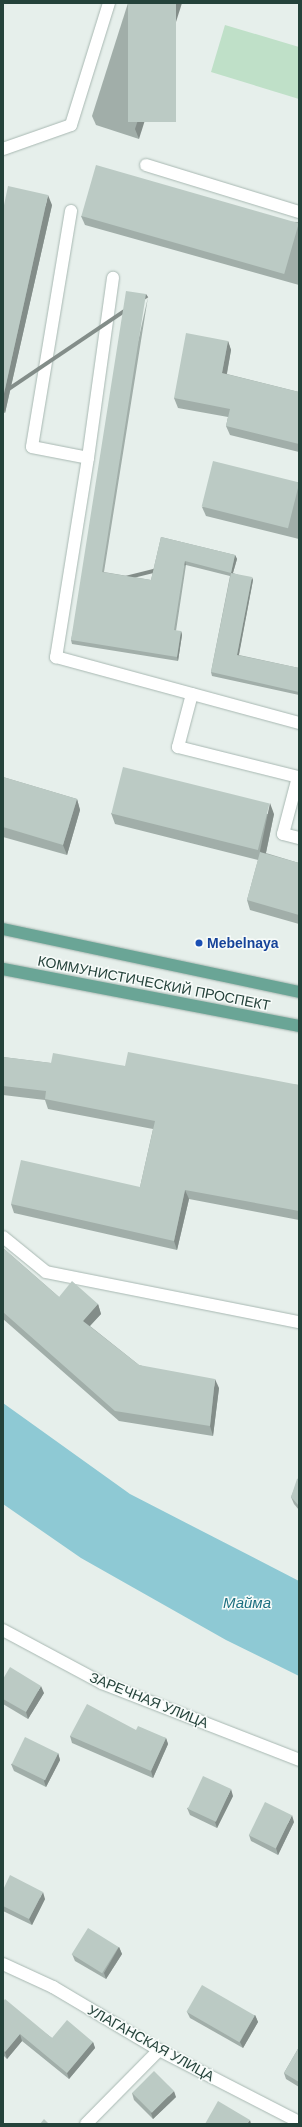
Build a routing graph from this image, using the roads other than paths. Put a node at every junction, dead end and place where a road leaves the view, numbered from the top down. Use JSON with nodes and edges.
{"nodes":[{"id":1,"x":109,"y":3,"type":"edge"},
{"id":2,"x":3,"y":149,"type":"edge"},
{"id":3,"x":146,"y":165,"type":"dead end"},
{"id":4,"x":71,"y":211,"type":"dead end"},
{"id":5,"x":299,"y":212,"type":"edge"},
{"id":6,"x":113,"y":278,"type":"dead end"},
{"id":7,"x":88,"y":458,"type":"junction"},
{"id":8,"x":192,"y":694,"type":"junction"},
{"id":9,"x":299,"y":723,"type":"edge"},
{"id":10,"x":299,"y":838,"type":"edge"},
{"id":11,"x":3,"y":930,"type":"edge"},
{"id":12,"x":3,"y":969,"type":"edge"},
{"id":13,"x":299,"y":992,"type":"edge"},
{"id":14,"x":299,"y":1026,"type":"edge"},
{"id":15,"x":3,"y":1237,"type":"edge"},
{"id":16,"x":299,"y":1322,"type":"edge"},
{"id":17,"x":3,"y":1630,"type":"edge"},
{"id":18,"x":299,"y":1760,"type":"edge"},
{"id":19,"x":3,"y":1964,"type":"edge"},
{"id":20,"x":159,"y":2050,"type":"junction"},
{"id":21,"x":299,"y":2122,"type":"edge"},
{"id":22,"x":86,"y":2124,"type":"edge"}],
"edges":[{"from":1,"to":2,"type":"street"},
{"from":3,"to":5,"type":"street"},
{"from":4,"to":7,"type":"street"},
{"from":6,"to":7,"type":"street"},
{"from":7,"to":8,"type":"street"},
{"from":8,"to":9,"type":"street"},
{"from":8,"to":10,"type":"street"},
{"from":11,"to":13,"type":"main road","name":"КОММУНИСТИЧЕСКИЙ ПРОСПЕКТ"},
{"from":12,"to":14,"type":"main road","name":"КОММУНИСТИЧЕСКИЙ ПРОСПЕКТ"},
{"from":15,"to":16,"type":"street"},
{"from":17,"to":18,"type":"street","name":"ЗАРЕЧНАЯ УЛИЦА"},
{"from":19,"to":20,"type":"street","name":"УЛАГАНСКАЯ УЛИЦА"},
{"from":20,"to":21,"type":"street","name":"УЛАГАНСКАЯ УЛИЦА"},
{"from":20,"to":22,"type":"street"}]}
